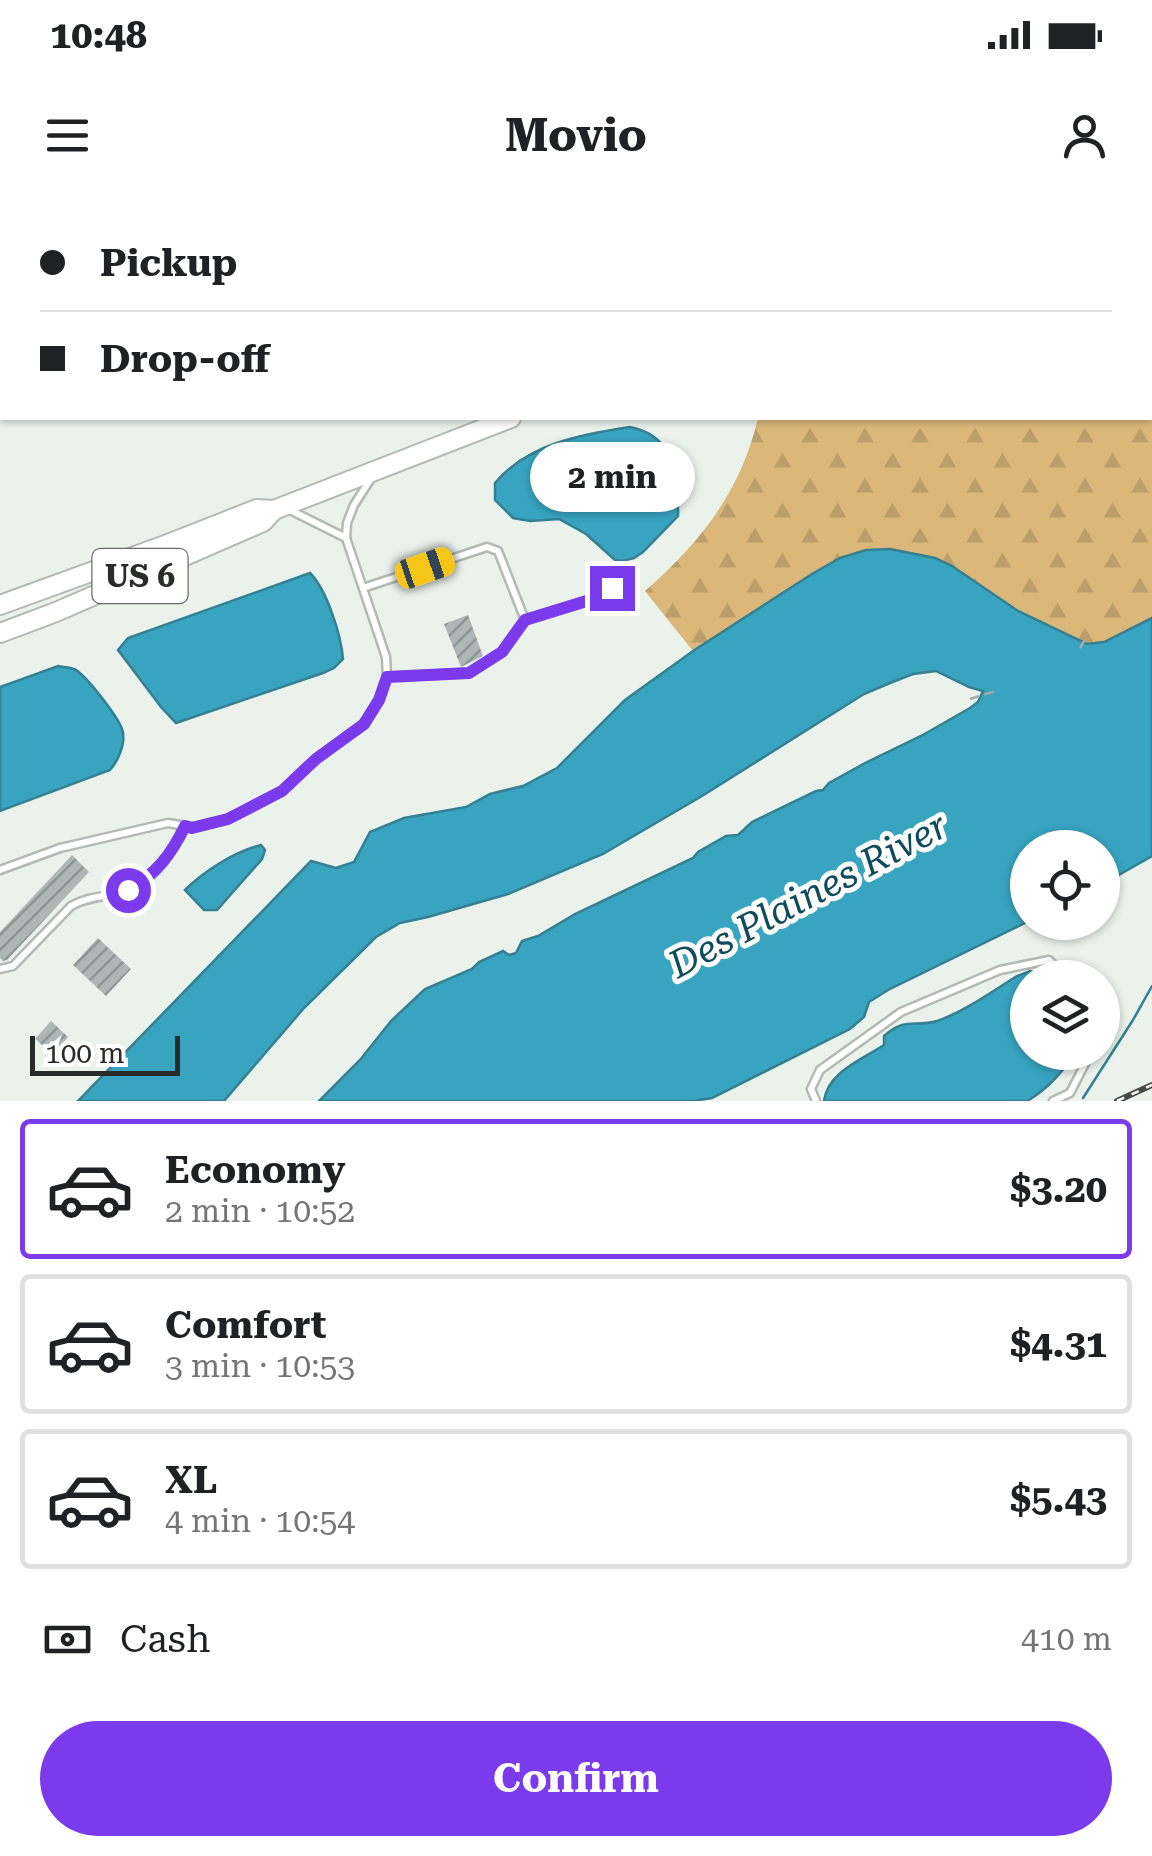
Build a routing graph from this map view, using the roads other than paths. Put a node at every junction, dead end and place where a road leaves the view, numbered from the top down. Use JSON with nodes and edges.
{"nodes":[{"id":1,"x":506,"y":420,"type":"edge"},
{"id":2,"x":378,"y":469,"type":"junction"},
{"id":3,"x":278,"y":508,"type":"junction"},
{"id":4,"x":346,"y":538,"type":"junction"},
{"id":5,"x":363,"y":588,"type":"junction"},
{"id":6,"x":612,"y":588,"type":"dead end"},
{"id":7,"x":0,"y":605,"type":"edge"},
{"id":8,"x":525,"y":620,"type":"junction"},
{"id":9,"x":0,"y":633,"type":"edge"},
{"id":10,"x":387,"y":677,"type":"junction"},
{"id":11,"x":185,"y":826,"type":"junction"},
{"id":12,"x":0,"y":870,"type":"edge"},
{"id":13,"x":1010,"y":968,"type":"edge"},
{"id":14,"x":0,"y":969,"type":"edge"},
{"id":15,"x":1082,"y":1070,"type":"edge"},
{"id":16,"x":816,"y":1101,"type":"edge"},
{"id":17,"x":1053,"y":1101,"type":"edge"}],
"edges":[{"from":1,"to":2,"type":"main road","number":"US 6"},
{"from":2,"to":3,"type":"main road","number":"US 6"},
{"from":2,"to":4,"type":"lane"},
{"from":3,"to":4,"type":"lane"},
{"from":3,"to":7,"type":"main road","number":"US 6"},
{"from":3,"to":9,"type":"main road","number":"US 6"},
{"from":4,"to":5,"type":"lane"},
{"from":5,"to":8,"type":"lane"},
{"from":5,"to":10,"type":"lane"},
{"from":6,"to":8,"type":"lane"},
{"from":8,"to":10,"type":"lane"},
{"from":10,"to":11,"type":"lane"},
{"from":11,"to":12,"type":"lane"},
{"from":11,"to":14,"type":"lane"},
{"from":13,"to":16,"type":"lane"},
{"from":15,"to":17,"type":"lane"}]}
